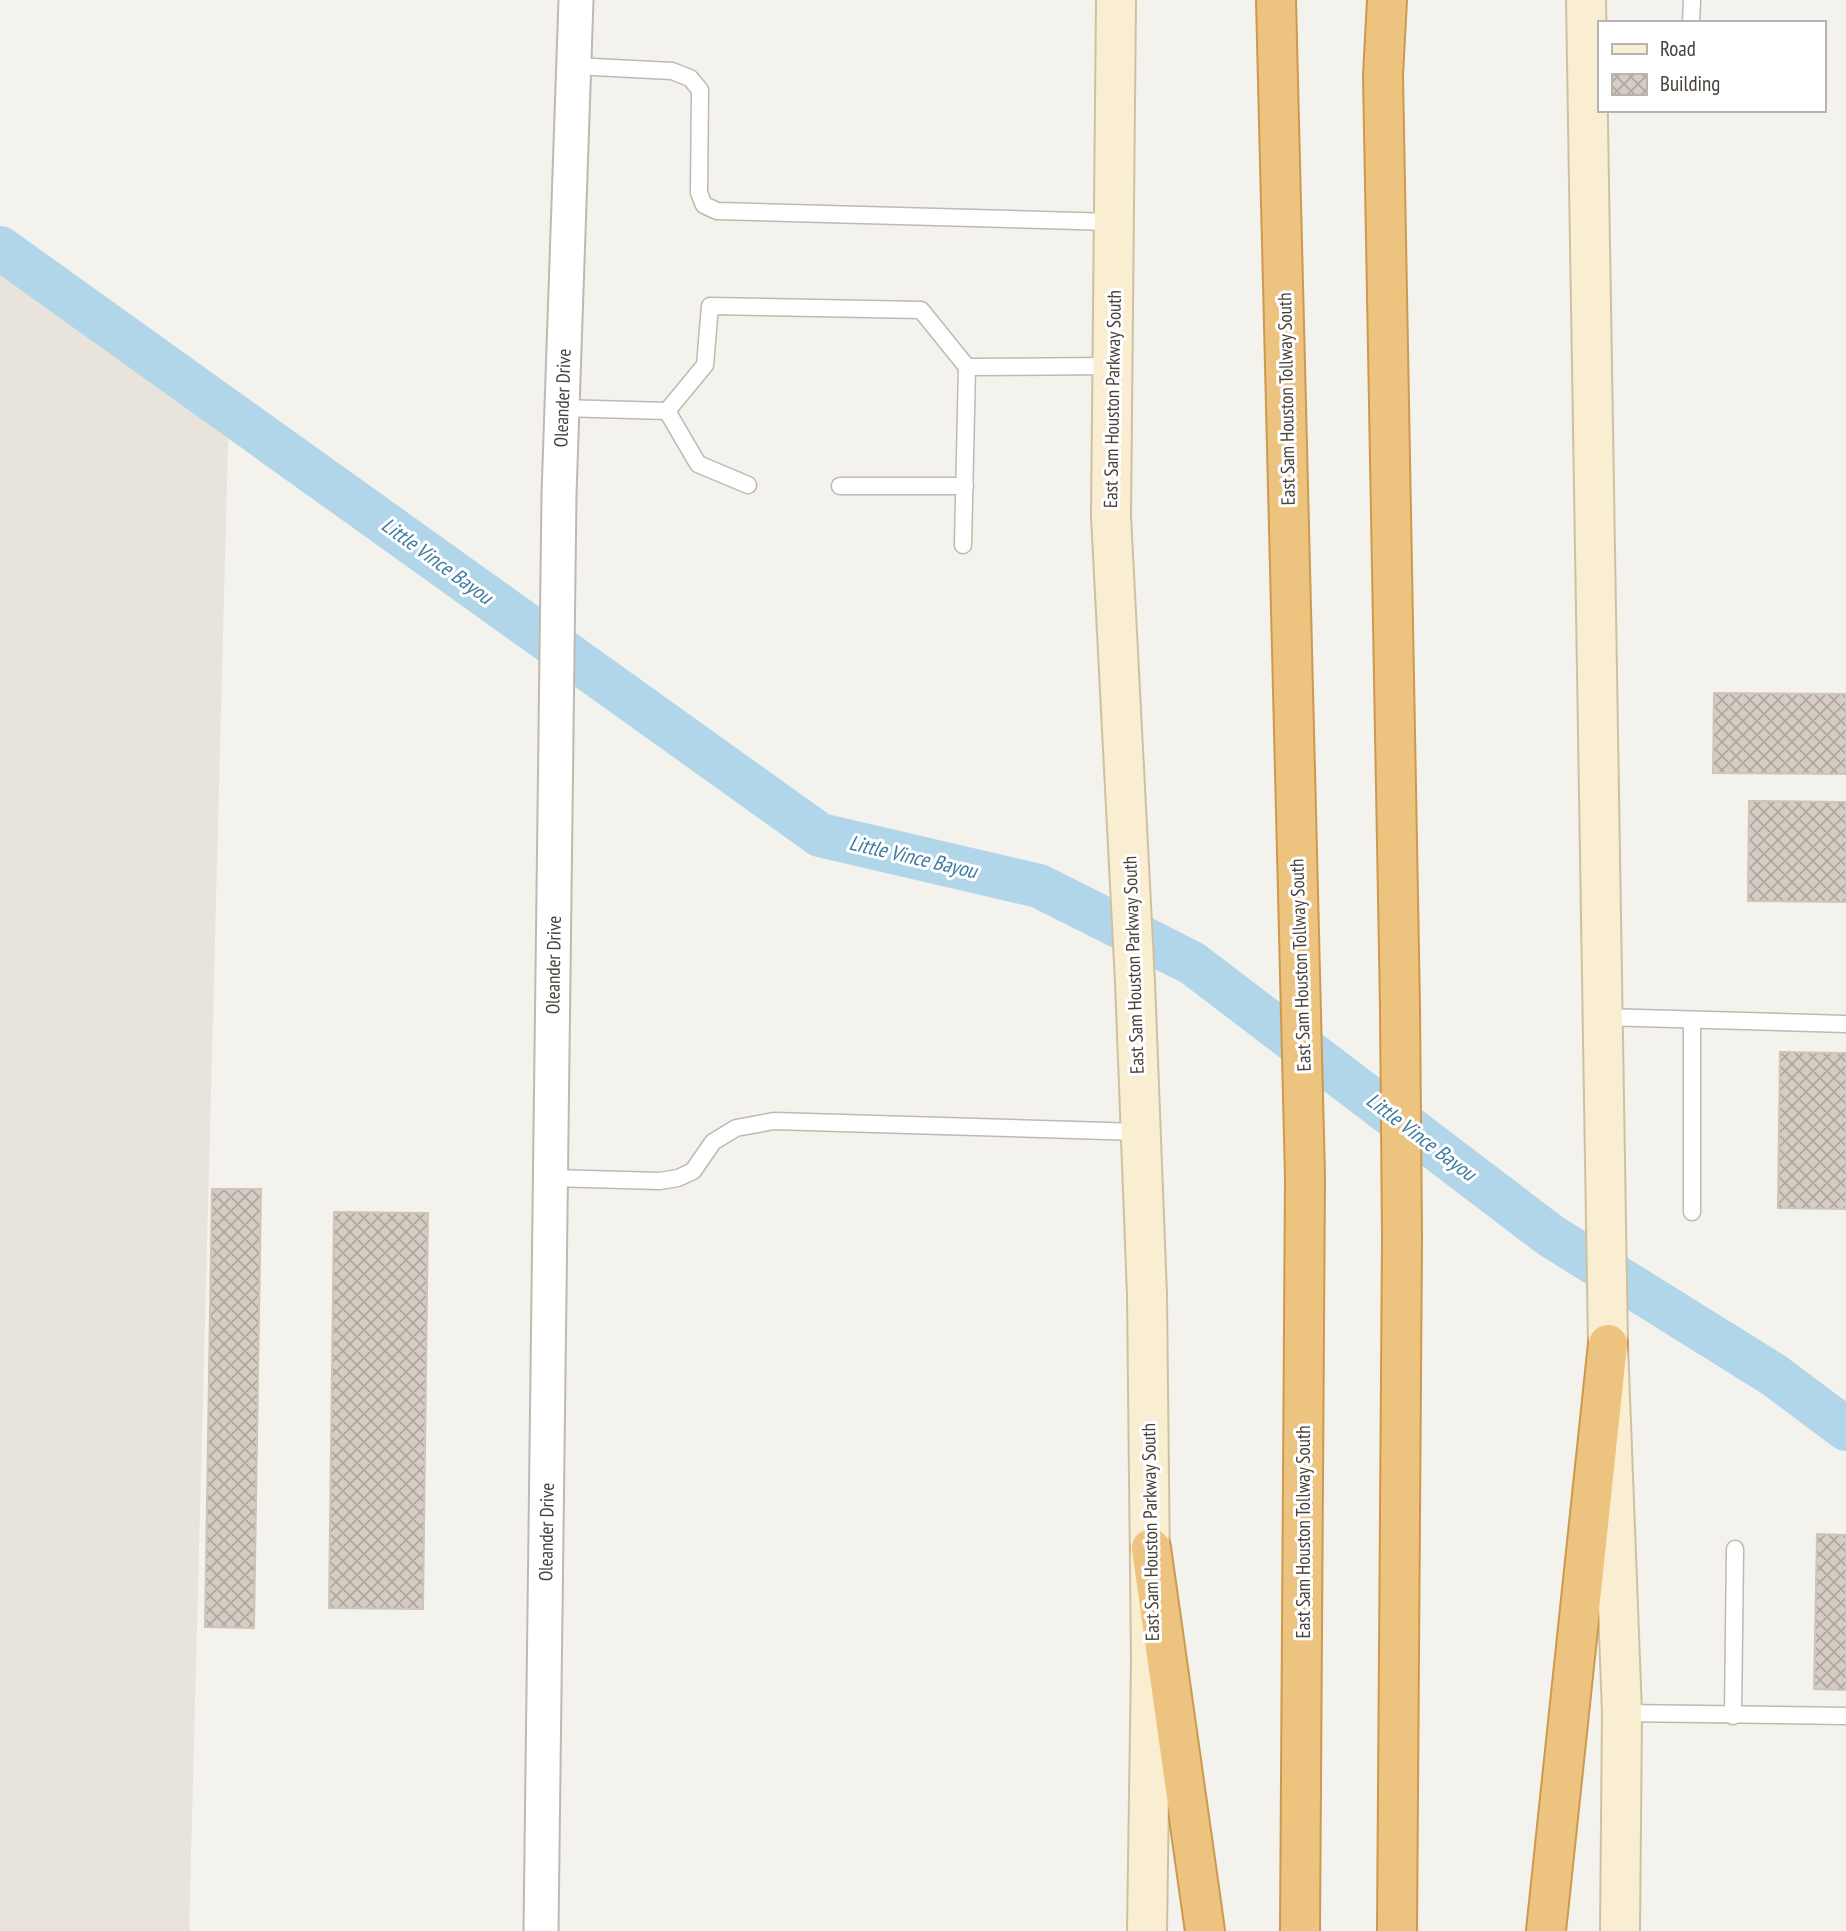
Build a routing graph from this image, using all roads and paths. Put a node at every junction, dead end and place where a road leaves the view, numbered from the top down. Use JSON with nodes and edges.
{"nodes":[{"id":1,"x":576,"y":0,"type":"edge"},
{"id":2,"x":1116,"y":0,"type":"edge"},
{"id":3,"x":1276,"y":0,"type":"edge"},
{"id":4,"x":1387,"y":0,"type":"edge"},
{"id":5,"x":1692,"y":0,"type":"edge"},
{"id":6,"x":1691,"y":21,"type":"edge"},
{"id":7,"x":1591,"y":24,"type":"edge"},
{"id":8,"x":574,"y":66,"type":"junction"},
{"id":9,"x":1114,"y":222,"type":"junction"},
{"id":10,"x":1112,"y":366,"type":"junction"},
{"id":11,"x":967,"y":367,"type":"junction"},
{"id":12,"x":561,"y":408,"type":"junction"},
{"id":13,"x":667,"y":411,"type":"junction"},
{"id":14,"x":748,"y":485,"type":"dead end"},
{"id":15,"x":840,"y":486,"type":"dead end"},
{"id":16,"x":965,"y":486,"type":"junction"},
{"id":17,"x":963,"y":545,"type":"dead end"},
{"id":18,"x":1603,"y":1017,"type":"junction"},
{"id":19,"x":1692,"y":1020,"type":"junction"},
{"id":20,"x":1846,"y":1024,"type":"edge"},
{"id":21,"x":1140,"y":1132,"type":"junction"},
{"id":22,"x":551,"y":1178,"type":"junction"},
{"id":23,"x":1692,"y":1212,"type":"dead end"},
{"id":24,"x":1608,"y":1345,"type":"junction"},
{"id":25,"x":1151,"y":1548,"type":"junction"},
{"id":26,"x":1735,"y":1549,"type":"dead end"},
{"id":27,"x":1622,"y":1713,"type":"junction"},
{"id":28,"x":1732,"y":1716,"type":"junction"},
{"id":29,"x":1846,"y":1716,"type":"edge"},
{"id":30,"x":541,"y":1931,"type":"edge"},
{"id":31,"x":1147,"y":1931,"type":"edge"},
{"id":32,"x":1205,"y":1931,"type":"edge"},
{"id":33,"x":1300,"y":1931,"type":"edge"},
{"id":34,"x":1397,"y":1931,"type":"edge"},
{"id":35,"x":1545,"y":1931,"type":"edge"},
{"id":36,"x":1620,"y":1931,"type":"edge"}],
"edges":[{"from":1,"to":8,"type":"street","name":"Oleander Drive"},
{"from":2,"to":9,"type":"main road","name":"East Sam Houston Parkway South"},
{"from":3,"to":33,"type":"highway","name":"East Sam Houston Tollway South"},
{"from":4,"to":34,"type":"highway"},
{"from":5,"to":6,"type":"lane"},
{"from":7,"to":18,"type":"main road"},
{"from":8,"to":9,"type":"lane"},
{"from":8,"to":12,"type":"street","name":"Oleander Drive"},
{"from":9,"to":10,"type":"main road","name":"East Sam Houston Parkway South"},
{"from":10,"to":11,"type":"lane"},
{"from":10,"to":21,"type":"main road","name":"East Sam Houston Parkway South"},
{"from":11,"to":13,"type":"lane"},
{"from":11,"to":16,"type":"lane"},
{"from":12,"to":13,"type":"lane"},
{"from":12,"to":22,"type":"street","name":"Oleander Drive"},
{"from":13,"to":14,"type":"lane"},
{"from":15,"to":16,"type":"lane"},
{"from":16,"to":17,"type":"lane"},
{"from":18,"to":19,"type":"lane"},
{"from":18,"to":24,"type":"main road"},
{"from":19,"to":20,"type":"lane"},
{"from":19,"to":23,"type":"lane"},
{"from":21,"to":22,"type":"lane"},
{"from":21,"to":25,"type":"main road","name":"East Sam Houston Parkway South"},
{"from":22,"to":30,"type":"street","name":"Oleander Drive"},
{"from":24,"to":27,"type":"main road"},
{"from":24,"to":35,"type":"highway"},
{"from":25,"to":31,"type":"main road","name":"East Sam Houston Parkway South"},
{"from":25,"to":32,"type":"highway"},
{"from":26,"to":28,"type":"lane"},
{"from":27,"to":28,"type":"lane"},
{"from":27,"to":36,"type":"main road"},
{"from":28,"to":29,"type":"lane"}]}
